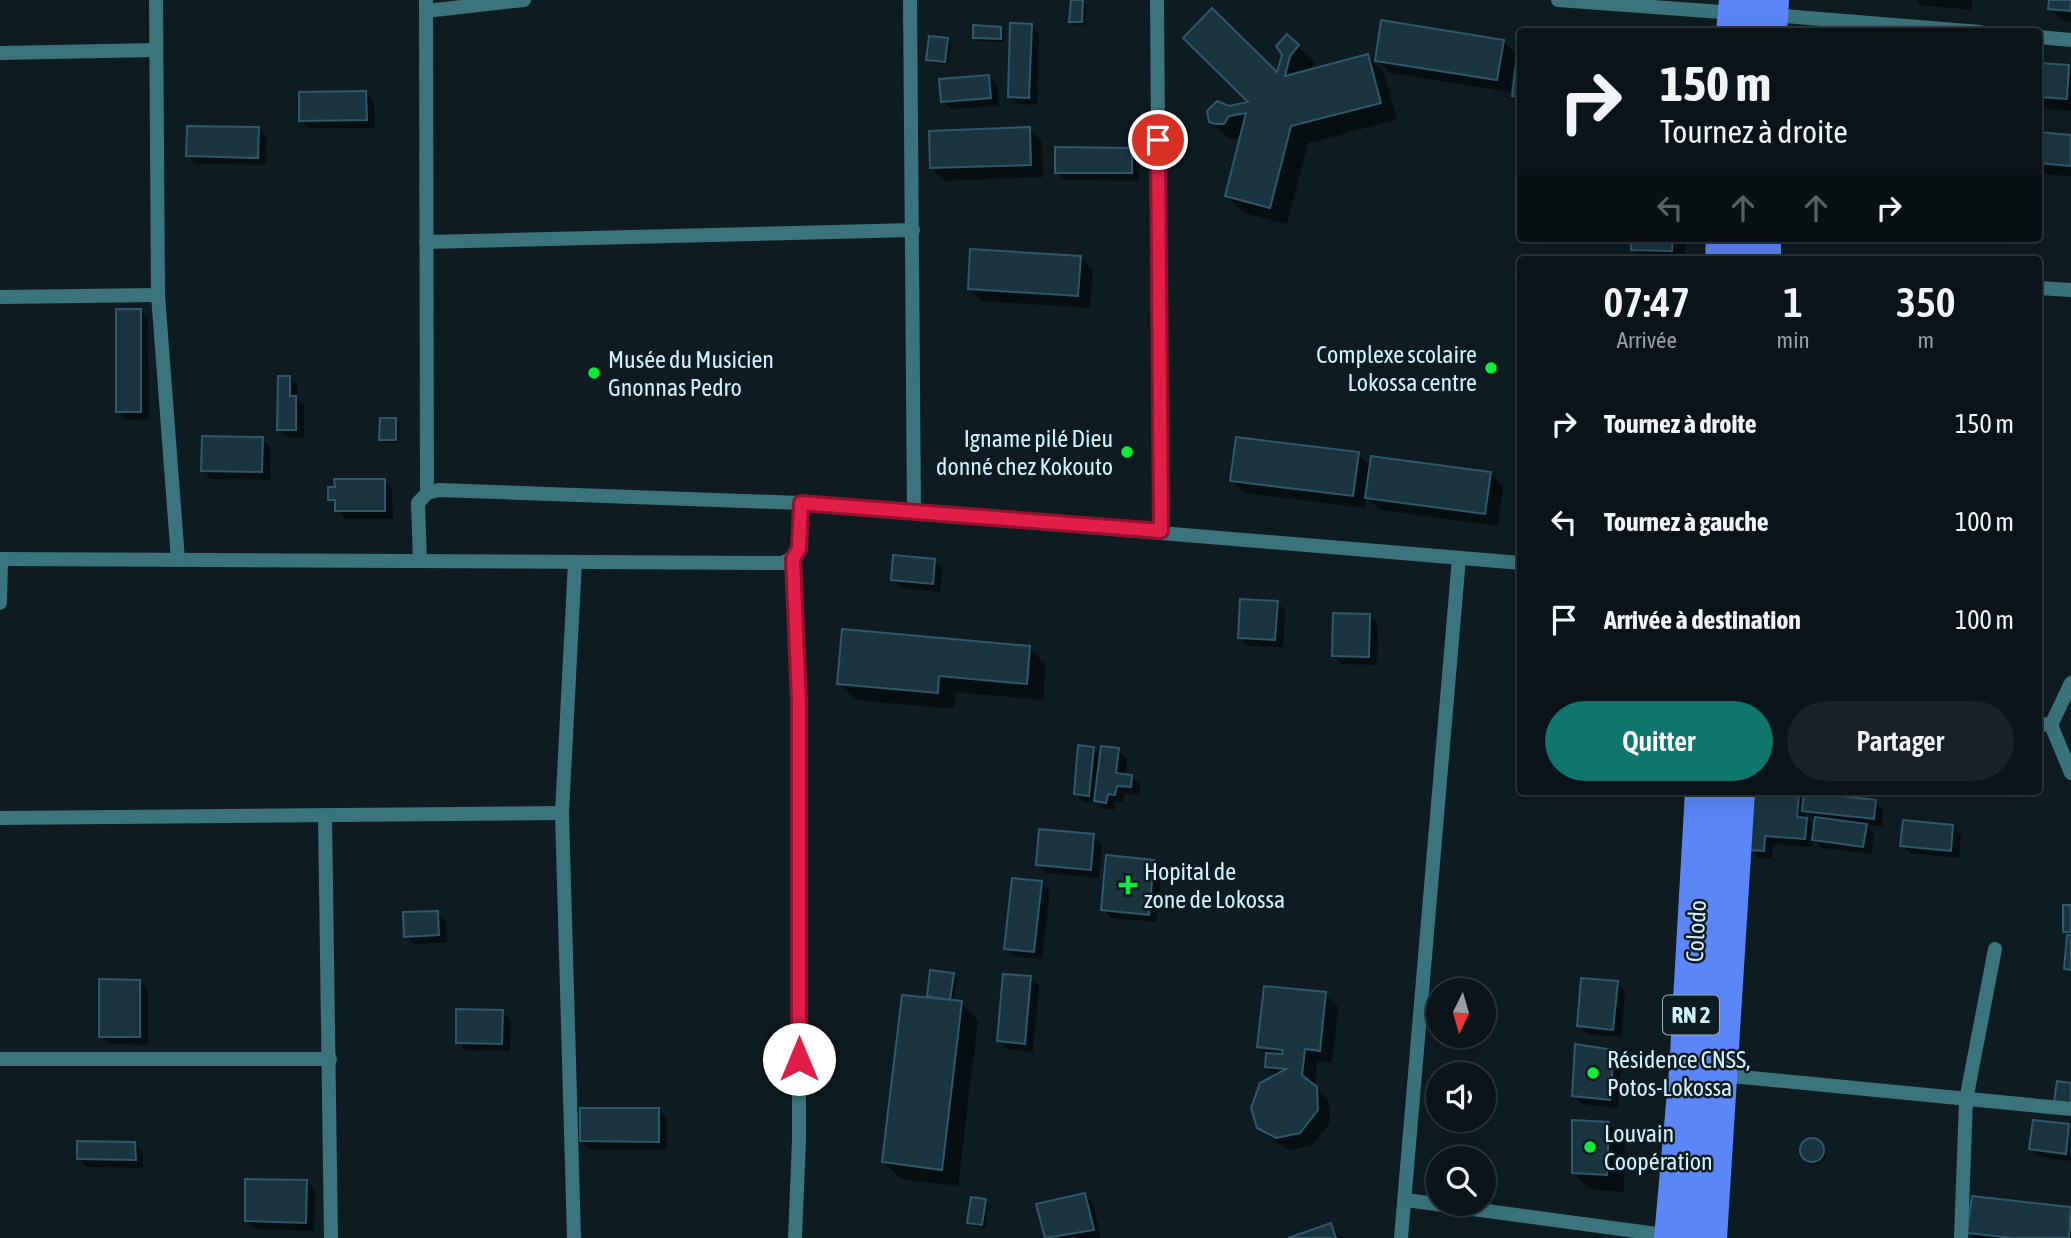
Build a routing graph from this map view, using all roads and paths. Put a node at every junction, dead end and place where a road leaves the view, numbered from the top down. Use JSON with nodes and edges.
{"nodes":[{"id":1,"x":156,"y":0,"type":"edge"},
{"id":2,"x":524,"y":0,"type":"edge"},
{"id":3,"x":910,"y":0,"type":"edge"},
{"id":4,"x":1157,"y":0,"type":"edge"},
{"id":5,"x":1558,"y":0,"type":"edge"},
{"id":6,"x":426,"y":6,"type":"edge"},
{"id":7,"x":1753,"y":15,"type":"edge"},
{"id":8,"x":1927,"y":28,"type":"edge"},
{"id":9,"x":2042,"y":37,"type":"edge"},
{"id":10,"x":2071,"y":40,"type":"edge"},
{"id":11,"x":156,"y":50,"type":"junction"},
{"id":12,"x":0,"y":53,"type":"edge"},
{"id":13,"x":913,"y":229,"type":"junction"},
{"id":14,"x":426,"y":242,"type":"junction"},
{"id":15,"x":2042,"y":288,"type":"edge"},
{"id":16,"x":2071,"y":290,"type":"edge"},
{"id":17,"x":158,"y":295,"type":"junction"},
{"id":18,"x":0,"y":297,"type":"edge"},
{"id":19,"x":427,"y":493,"type":"junction"},
{"id":20,"x":801,"y":503,"type":"junction"},
{"id":21,"x":914,"y":512,"type":"junction"},
{"id":22,"x":1161,"y":531,"type":"junction"},
{"id":23,"x":1459,"y":558,"type":"junction"},
{"id":24,"x":0,"y":559,"type":"edge"},
{"id":25,"x":178,"y":559,"type":"junction"},
{"id":26,"x":793,"y":559,"type":"junction"},
{"id":27,"x":420,"y":561,"type":"junction"},
{"id":28,"x":575,"y":562,"type":"junction"},
{"id":29,"x":1517,"y":563,"type":"edge"},
{"id":30,"x":0,"y":603,"type":"edge"},
{"id":31,"x":2071,"y":682,"type":"edge"},
{"id":32,"x":2045,"y":725,"type":"edge"},
{"id":33,"x":2071,"y":773,"type":"edge"},
{"id":34,"x":1704,"y":795,"type":"edge"},
{"id":35,"x":1736,"y":795,"type":"edge"},
{"id":36,"x":562,"y":813,"type":"junction"},
{"id":37,"x":325,"y":815,"type":"junction"},
{"id":38,"x":0,"y":818,"type":"edge"},
{"id":39,"x":1996,"y":949,"type":"dead end"},
{"id":40,"x":0,"y":1059,"type":"edge"},
{"id":41,"x":330,"y":1059,"type":"junction"},
{"id":42,"x":1721,"y":1074,"type":"junction"},
{"id":43,"x":1966,"y":1100,"type":"junction"},
{"id":44,"x":2071,"y":1109,"type":"edge"},
{"id":45,"x":1406,"y":1200,"type":"junction"},
{"id":46,"x":1685,"y":1237,"type":"edge"},
{"id":47,"x":331,"y":1238,"type":"edge"},
{"id":48,"x":574,"y":1238,"type":"edge"},
{"id":49,"x":795,"y":1238,"type":"edge"},
{"id":50,"x":1401,"y":1238,"type":"edge"},
{"id":51,"x":1961,"y":1238,"type":"edge"}],
"edges":[{"from":1,"to":11,"type":"street"},
{"from":2,"to":6,"type":"street"},
{"from":3,"to":13,"type":"street"},
{"from":4,"to":22,"type":"street"},
{"from":5,"to":7,"type":"street"},
{"from":6,"to":14,"type":"street"},
{"from":7,"to":8,"type":"street"},
{"from":9,"to":10,"type":"street"},
{"from":11,"to":12,"type":"street"},
{"from":11,"to":17,"type":"street"},
{"from":13,"to":14,"type":"street"},
{"from":13,"to":21,"type":"street"},
{"from":14,"to":19,"type":"street"},
{"from":15,"to":16,"type":"street"},
{"from":17,"to":18,"type":"street"},
{"from":17,"to":25,"type":"street"},
{"from":19,"to":20,"type":"street"},
{"from":19,"to":27,"type":"street"},
{"from":20,"to":21,"type":"street"},
{"from":20,"to":26,"type":"street"},
{"from":21,"to":22,"type":"street"},
{"from":22,"to":23,"type":"street"},
{"from":23,"to":29,"type":"street"},
{"from":23,"to":45,"type":"street"},
{"from":24,"to":25,"type":"street"},
{"from":24,"to":30,"type":"street"},
{"from":25,"to":27,"type":"street"},
{"from":26,"to":28,"type":"street"},
{"from":26,"to":49,"type":"street"},
{"from":27,"to":28,"type":"street"},
{"from":28,"to":36,"type":"street"},
{"from":31,"to":32,"type":"street"},
{"from":32,"to":33,"type":"street"},
{"from":34,"to":46,"type":"main road","name":"Colodo","number":"RN 2"},
{"from":35,"to":42,"type":"main road","name":"Colodo","number":"RN 2"},
{"from":36,"to":37,"type":"street"},
{"from":36,"to":48,"type":"street"},
{"from":37,"to":38,"type":"street"},
{"from":37,"to":41,"type":"street"},
{"from":39,"to":43,"type":"street"},
{"from":40,"to":41,"type":"street"},
{"from":41,"to":47,"type":"street"},
{"from":42,"to":43,"type":"street"},
{"from":42,"to":46,"type":"main road","name":"Colodo","number":"RN 2"},
{"from":43,"to":44,"type":"street"},
{"from":43,"to":51,"type":"street"},
{"from":45,"to":46,"type":"street"},
{"from":45,"to":50,"type":"street"}]}
